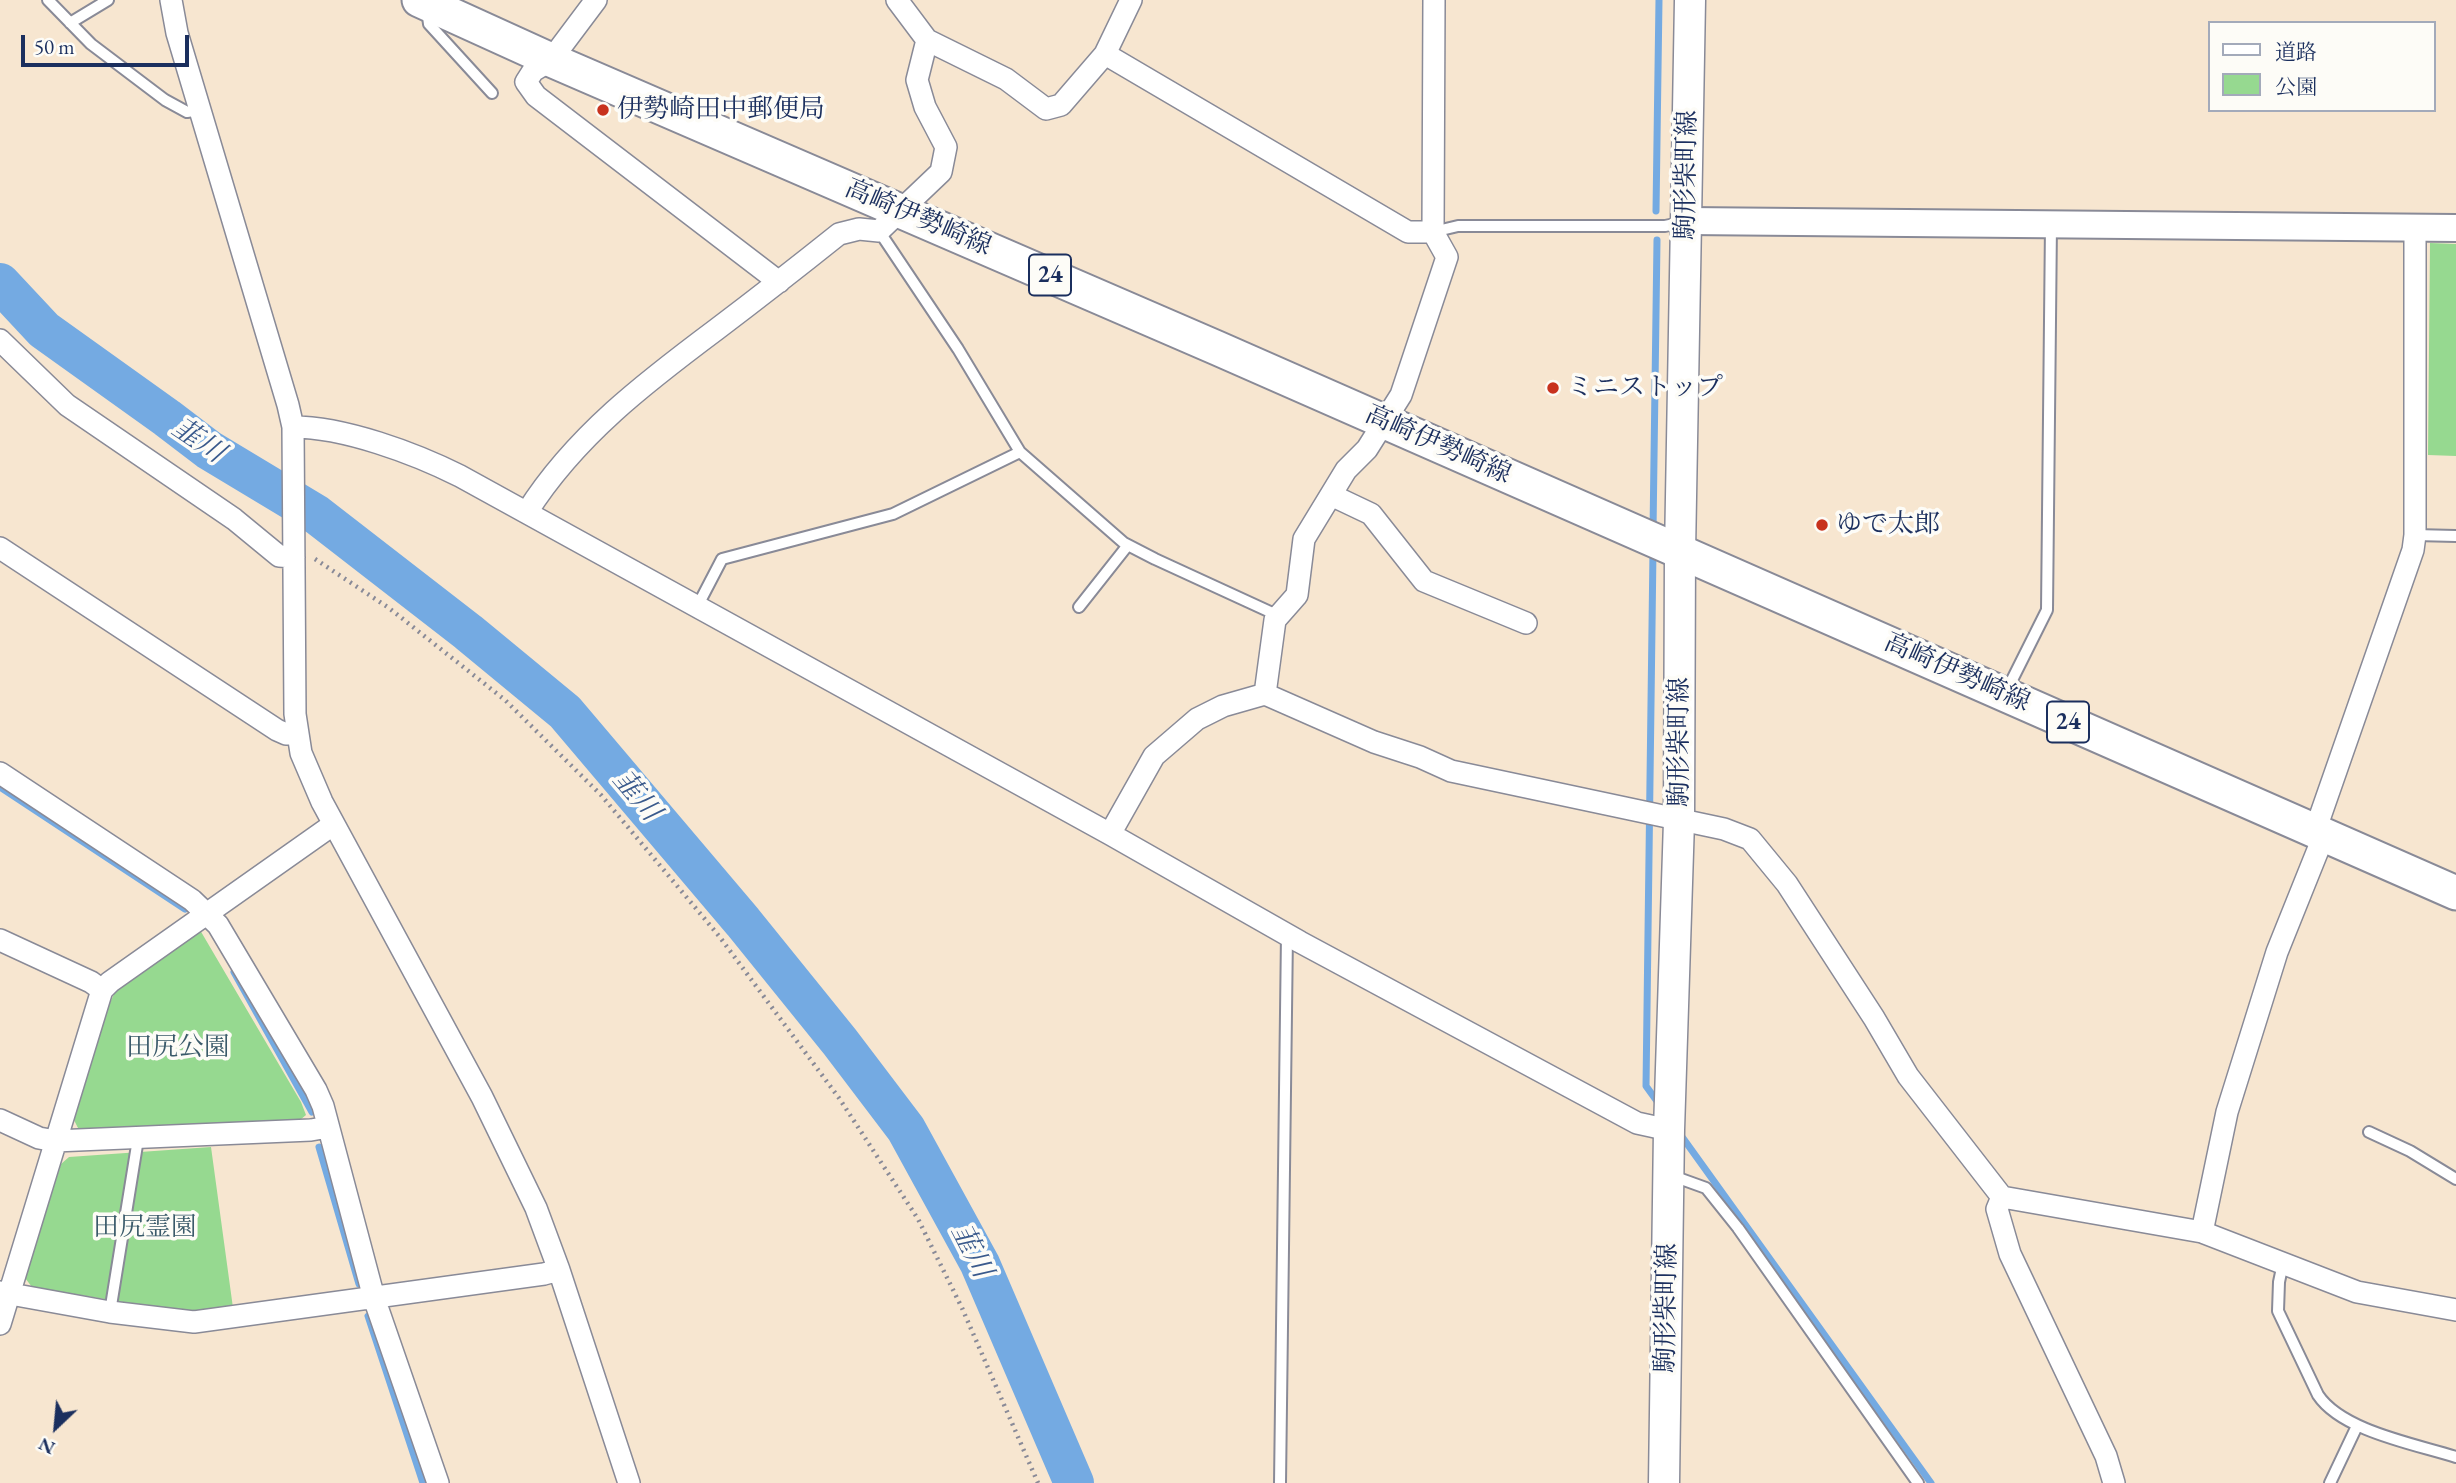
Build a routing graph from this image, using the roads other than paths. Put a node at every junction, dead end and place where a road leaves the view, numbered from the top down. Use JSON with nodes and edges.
{"nodes":[{"id":1,"x":48,"y":0,"type":"edge"},
{"id":2,"x":108,"y":0,"type":"edge"},
{"id":3,"x":171,"y":0,"type":"edge"},
{"id":4,"x":597,"y":0,"type":"edge"},
{"id":5,"x":897,"y":0,"type":"edge"},
{"id":6,"x":1131,"y":0,"type":"edge"},
{"id":7,"x":1434,"y":0,"type":"edge"},
{"id":8,"x":1690,"y":0,"type":"edge"},
{"id":9,"x":422,"y":2,"type":"edge"},
{"id":10,"x":70,"y":23,"type":"junction"},
{"id":11,"x":927,"y":40,"type":"junction"},
{"id":12,"x":1105,"y":54,"type":"junction"},
{"id":13,"x":551,"y":60,"type":"junction"},
{"id":14,"x":492,"y":93,"type":"dead end"},
{"id":15,"x":199,"y":110,"type":"junction"},
{"id":16,"x":890,"y":221,"type":"junction"},
{"id":17,"x":1686,"y":221,"type":"junction"},
{"id":18,"x":2051,"y":224,"type":"junction"},
{"id":19,"x":2415,"y":227,"type":"junction"},
{"id":20,"x":2456,"y":228,"type":"edge"},
{"id":21,"x":1433,"y":232,"type":"junction"},
{"id":22,"x":779,"y":282,"type":"junction"},
{"id":23,"x":0,"y":340,"type":"edge"},
{"id":24,"x":1384,"y":422,"type":"junction"},
{"id":25,"x":292,"y":427,"type":"junction"},
{"id":26,"x":1020,"y":452,"type":"junction"},
{"id":27,"x":1331,"y":495,"type":"junction"},
{"id":28,"x":527,"y":512,"type":"junction"},
{"id":29,"x":2415,"y":535,"type":"junction"},
{"id":30,"x":2456,"y":536,"type":"edge"},
{"id":31,"x":1128,"y":545,"type":"junction"},
{"id":32,"x":294,"y":547,"type":"junction"},
{"id":33,"x":0,"y":548,"type":"edge"},
{"id":34,"x":1680,"y":552,"type":"junction"},
{"id":35,"x":697,"y":607,"type":"junction"},
{"id":36,"x":1079,"y":607,"type":"dead end"},
{"id":37,"x":1279,"y":615,"type":"junction"},
{"id":38,"x":1526,"y":623,"type":"dead end"},
{"id":39,"x":1265,"y":694,"type":"junction"},
{"id":40,"x":2004,"y":694,"type":"junction"},
{"id":41,"x":297,"y":733,"type":"junction"},
{"id":42,"x":0,"y":773,"type":"edge"},
{"id":43,"x":1679,"y":821,"type":"junction"},
{"id":44,"x":334,"y":824,"type":"junction"},
{"id":45,"x":2320,"y":833,"type":"junction"},
{"id":46,"x":1110,"y":834,"type":"junction"},
{"id":47,"x":2456,"y":893,"type":"edge"},
{"id":48,"x":207,"y":914,"type":"junction"},
{"id":49,"x":1287,"y":934,"type":"junction"},
{"id":50,"x":0,"y":940,"type":"edge"},
{"id":51,"x":102,"y":990,"type":"junction"},
{"id":52,"x":0,"y":1120,"type":"edge"},
{"id":53,"x":328,"y":1127,"type":"junction"},
{"id":54,"x":1670,"y":1130,"type":"junction"},
{"id":55,"x":2369,"y":1132,"type":"dead end"},
{"id":56,"x":138,"y":1139,"type":"junction"},
{"id":57,"x":55,"y":1141,"type":"junction"},
{"id":58,"x":1670,"y":1175,"type":"junction"},
{"id":59,"x":2456,"y":1179,"type":"edge"},
{"id":60,"x":2002,"y":1197,"type":"junction"},
{"id":61,"x":2202,"y":1232,"type":"junction"},
{"id":62,"x":2283,"y":1263,"type":"junction"},
{"id":63,"x":559,"y":1270,"type":"junction"},
{"id":64,"x":4,"y":1293,"type":"edge"},
{"id":65,"x":374,"y":1298,"type":"junction"},
{"id":66,"x":2456,"y":1310,"type":"edge"},
{"id":67,"x":110,"y":1312,"type":"junction"},
{"id":68,"x":0,"y":1324,"type":"edge"},
{"id":69,"x":2357,"y":1426,"type":"junction"},
{"id":70,"x":2456,"y":1457,"type":"edge"},
{"id":71,"x":438,"y":1483,"type":"edge"},
{"id":72,"x":629,"y":1483,"type":"edge"},
{"id":73,"x":1280,"y":1483,"type":"edge"},
{"id":74,"x":1664,"y":1483,"type":"edge"},
{"id":75,"x":1918,"y":1483,"type":"edge"},
{"id":76,"x":2114,"y":1483,"type":"edge"},
{"id":77,"x":2330,"y":1483,"type":"edge"}],
"edges":[{"from":1,"to":10,"type":"lane"},
{"from":2,"to":10,"type":"lane"},
{"from":3,"to":15,"type":"street"},
{"from":4,"to":13,"type":"street"},
{"from":5,"to":11,"type":"street"},
{"from":6,"to":12,"type":"street"},
{"from":7,"to":21,"type":"street"},
{"from":8,"to":17,"type":"main road","name":"駒形柴町線"},
{"from":9,"to":13,"type":"main road","name":"高崎伊勢崎線","number":"24"},
{"from":9,"to":14,"type":"lane"},
{"from":10,"to":15,"type":"lane"},
{"from":11,"to":12,"type":"street"},
{"from":11,"to":16,"type":"street"},
{"from":12,"to":21,"type":"street"},
{"from":13,"to":16,"type":"main road","name":"高崎伊勢崎線","number":"24"},
{"from":13,"to":22,"type":"street"},
{"from":15,"to":25,"type":"street"},
{"from":16,"to":22,"type":"street"},
{"from":16,"to":24,"type":"main road","name":"高崎伊勢崎線","number":"24"},
{"from":16,"to":26,"type":"lane"},
{"from":17,"to":18,"type":"street"},
{"from":17,"to":21,"type":"lane"},
{"from":17,"to":34,"type":"main road","name":"駒形柴町線"},
{"from":18,"to":19,"type":"street"},
{"from":18,"to":40,"type":"lane"},
{"from":19,"to":20,"type":"street"},
{"from":19,"to":29,"type":"street"},
{"from":21,"to":24,"type":"street"},
{"from":22,"to":28,"type":"street"},
{"from":23,"to":32,"type":"street"},
{"from":24,"to":27,"type":"street"},
{"from":24,"to":34,"type":"main road","name":"高崎伊勢崎線","number":"24"},
{"from":25,"to":28,"type":"street"},
{"from":25,"to":32,"type":"street"},
{"from":26,"to":31,"type":"lane"},
{"from":26,"to":35,"type":"lane"},
{"from":27,"to":37,"type":"street"},
{"from":27,"to":38,"type":"street"},
{"from":28,"to":35,"type":"street"},
{"from":29,"to":30,"type":"lane"},
{"from":29,"to":45,"type":"street"},
{"from":31,"to":36,"type":"lane"},
{"from":31,"to":37,"type":"lane"},
{"from":32,"to":41,"type":"street"},
{"from":33,"to":41,"type":"street"},
{"from":34,"to":40,"type":"main road","name":"高崎伊勢崎線","number":"24"},
{"from":34,"to":43,"type":"main road","name":"駒形柴町線"},
{"from":35,"to":46,"type":"street"},
{"from":37,"to":39,"type":"street"},
{"from":39,"to":43,"type":"street"},
{"from":39,"to":46,"type":"street"},
{"from":40,"to":45,"type":"main road","name":"高崎伊勢崎線","number":"24"},
{"from":41,"to":44,"type":"street"},
{"from":42,"to":48,"type":"street"},
{"from":43,"to":54,"type":"main road","name":"駒形柴町線"},
{"from":43,"to":60,"type":"street"},
{"from":44,"to":48,"type":"street"},
{"from":44,"to":63,"type":"street"},
{"from":45,"to":47,"type":"main road","name":"高崎伊勢崎線","number":"24"},
{"from":45,"to":61,"type":"street"},
{"from":46,"to":49,"type":"street"},
{"from":48,"to":51,"type":"street"},
{"from":48,"to":53,"type":"street"},
{"from":49,"to":54,"type":"street"},
{"from":49,"to":73,"type":"lane"},
{"from":50,"to":51,"type":"street"},
{"from":51,"to":57,"type":"street"},
{"from":52,"to":57,"type":"street"},
{"from":53,"to":56,"type":"street"},
{"from":53,"to":65,"type":"street"},
{"from":54,"to":58,"type":"main road","name":"駒形柴町線"},
{"from":55,"to":59,"type":"lane"},
{"from":56,"to":57,"type":"street"},
{"from":56,"to":67,"type":"lane"},
{"from":57,"to":64,"type":"street"},
{"from":58,"to":74,"type":"main road","name":"駒形柴町線"},
{"from":58,"to":75,"type":"lane"},
{"from":60,"to":61,"type":"street"},
{"from":60,"to":76,"type":"street"},
{"from":61,"to":62,"type":"street"},
{"from":62,"to":66,"type":"street"},
{"from":62,"to":69,"type":"lane"},
{"from":63,"to":65,"type":"street"},
{"from":63,"to":72,"type":"street"},
{"from":64,"to":67,"type":"street"},
{"from":64,"to":68,"type":"street"},
{"from":65,"to":67,"type":"street"},
{"from":65,"to":71,"type":"street"},
{"from":69,"to":70,"type":"lane"},
{"from":69,"to":77,"type":"lane"}]}
